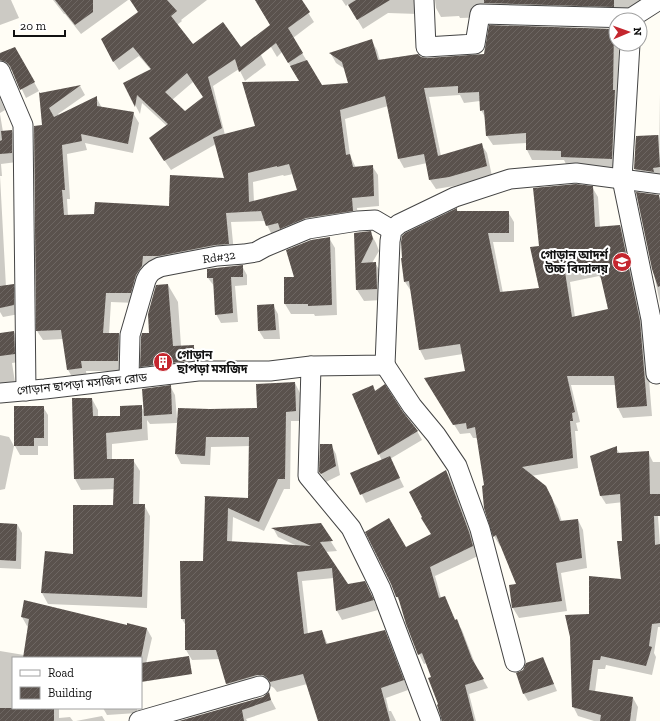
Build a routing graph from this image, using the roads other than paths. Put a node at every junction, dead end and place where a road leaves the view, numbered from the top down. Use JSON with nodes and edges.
{"nodes":[{"id":1,"x":658,"y":0,"type":"edge"},
{"id":2,"x":424,"y":6,"type":"edge"},
{"id":3,"x":641,"y":12,"type":"edge"},
{"id":4,"x":608,"y":18,"type":"edge"},
{"id":5,"x":630,"y":52,"type":"edge"},
{"id":6,"x":0,"y":71,"type":"edge"},
{"id":7,"x":622,"y":179,"type":"junction"},
{"id":8,"x":660,"y":184,"type":"edge"},
{"id":9,"x":392,"y":230,"type":"junction"},
{"id":10,"x":385,"y":365,"type":"junction"},
{"id":11,"x":311,"y":366,"type":"junction"},
{"id":12,"x":656,"y":374,"type":"dead end"},
{"id":13,"x":129,"y":379,"type":"junction"},
{"id":14,"x":26,"y":391,"type":"junction"},
{"id":15,"x":0,"y":393,"type":"edge"},
{"id":16,"x":515,"y":662,"type":"dead end"},
{"id":17,"x":260,"y":686,"type":"dead end"},
{"id":18,"x":138,"y":721,"type":"edge"},
{"id":19,"x":431,"y":721,"type":"edge"}],
"edges":[{"from":1,"to":3,"type":"street"},
{"from":2,"to":4,"type":"street"},
{"from":5,"to":7,"type":"street"},
{"from":6,"to":14,"type":"street"},
{"from":7,"to":8,"type":"street"},
{"from":7,"to":9,"type":"street"},
{"from":7,"to":12,"type":"street"},
{"from":9,"to":10,"type":"street"},
{"from":9,"to":13,"type":"street","name":"Rd#32"},
{"from":10,"to":11,"type":"street","name":"গোড়ান ছাপড়া মসজিদ রোড"},
{"from":10,"to":16,"type":"street"},
{"from":11,"to":13,"type":"street","name":"গোড়ান ছাপড়া মসজিদ রোড"},
{"from":11,"to":19,"type":"street"},
{"from":13,"to":14,"type":"street","name":"গোড়ান ছাপড়া মসজিদ রোড"},
{"from":14,"to":15,"type":"street","name":"গোড়ান ছাপড়া মসজিদ রোড"},
{"from":17,"to":18,"type":"street"}]}
